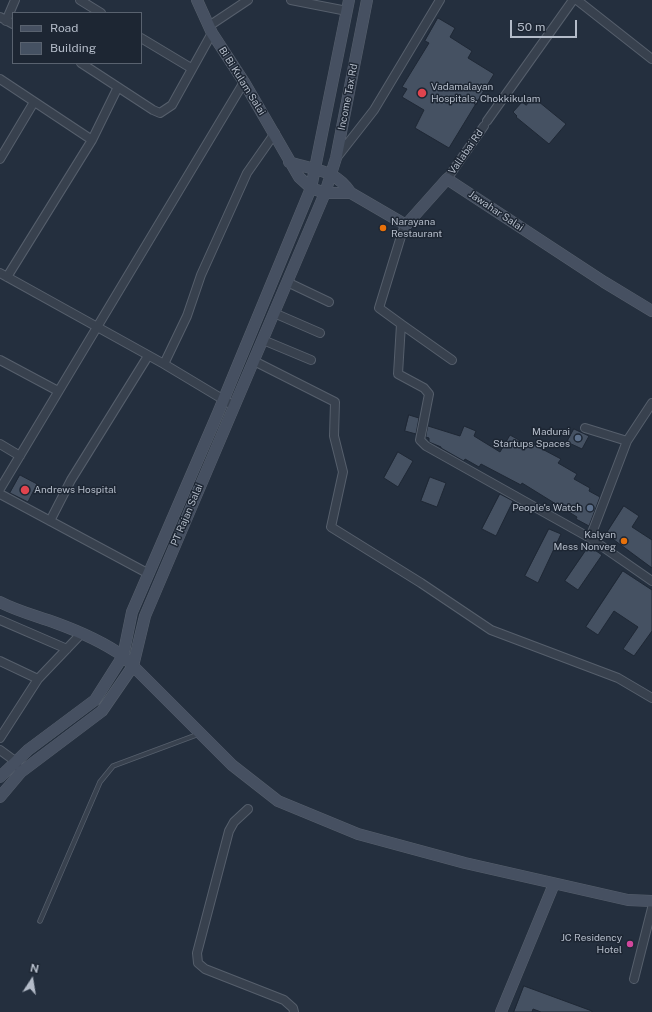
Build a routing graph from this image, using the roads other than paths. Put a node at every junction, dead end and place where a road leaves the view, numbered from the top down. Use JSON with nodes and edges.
{"nodes":[{"id":1,"x":15,"y":0,"type":"edge"},
{"id":2,"x":80,"y":0,"type":"edge"},
{"id":3,"x":197,"y":0,"type":"edge"},
{"id":4,"x":248,"y":0,"type":"edge"},
{"id":5,"x":291,"y":0,"type":"edge"},
{"id":6,"x":367,"y":0,"type":"edge"},
{"id":7,"x":440,"y":0,"type":"edge"},
{"id":8,"x":573,"y":0,"type":"edge"},
{"id":9,"x":577,"y":0,"type":"edge"},
{"id":10,"x":348,"y":6,"type":"edge"},
{"id":11,"x":99,"y":12,"type":"edge"},
{"id":12,"x":6,"y":21,"type":"edge"},
{"id":13,"x":210,"y":29,"type":"junction"},
{"id":14,"x":142,"y":39,"type":"edge"},
{"id":15,"x":652,"y":59,"type":"edge"},
{"id":16,"x":82,"y":64,"type":"edge"},
{"id":17,"x":191,"y":68,"type":"junction"},
{"id":18,"x":0,"y":79,"type":"edge"},
{"id":19,"x":244,"y":82,"type":"junction"},
{"id":20,"x":118,"y":87,"type":"junction"},
{"id":21,"x":34,"y":102,"type":"junction"},
{"id":22,"x":274,"y":133,"type":"junction"},
{"id":23,"x":92,"y":140,"type":"junction"},
{"id":24,"x":336,"y":158,"type":"junction"},
{"id":25,"x":0,"y":159,"type":"edge"},
{"id":26,"x":289,"y":162,"type":"junction"},
{"id":27,"x":316,"y":168,"type":"junction"},
{"id":28,"x":332,"y":174,"type":"junction"},
{"id":29,"x":447,"y":179,"type":"junction"},
{"id":30,"x":311,"y":188,"type":"junction"},
{"id":31,"x":325,"y":193,"type":"junction"},
{"id":32,"x":351,"y":193,"type":"junction"},
{"id":33,"x":406,"y":225,"type":"junction"},
{"id":34,"x":3,"y":275,"type":"edge"},
{"id":35,"x":288,"y":282,"type":"junction"},
{"id":36,"x":329,"y":302,"type":"dead end"},
{"id":37,"x":652,"y":310,"type":"edge"},
{"id":38,"x":274,"y":313,"type":"junction"},
{"id":39,"x":401,"y":324,"type":"junction"},
{"id":40,"x":97,"y":327,"type":"junction"},
{"id":41,"x":320,"y":333,"type":"dead end"},
{"id":42,"x":263,"y":340,"type":"junction"},
{"id":43,"x":148,"y":356,"type":"junction"},
{"id":44,"x":0,"y":360,"type":"edge"},
{"id":45,"x":311,"y":360,"type":"dead end"},
{"id":46,"x":452,"y":360,"type":"dead end"},
{"id":47,"x":254,"y":361,"type":"junction"},
{"id":48,"x":164,"y":364,"type":"junction"},
{"id":49,"x":58,"y":391,"type":"junction"},
{"id":50,"x":223,"y":400,"type":"junction"},
{"id":51,"x":652,"y":403,"type":"edge"},
{"id":52,"x":234,"y":406,"type":"junction"},
{"id":53,"x":585,"y":428,"type":"dead end"},
{"id":54,"x":627,"y":441,"type":"junction"},
{"id":55,"x":0,"y":444,"type":"edge"},
{"id":56,"x":20,"y":456,"type":"junction"},
{"id":57,"x":0,"y":488,"type":"edge"},
{"id":58,"x":0,"y":494,"type":"edge"},
{"id":59,"x":177,"y":509,"type":"junction"},
{"id":60,"x":187,"y":516,"type":"junction"},
{"id":61,"x":50,"y":521,"type":"junction"},
{"id":62,"x":590,"y":538,"type":"junction"},
{"id":63,"x":149,"y":574,"type":"junction"},
{"id":64,"x":652,"y":581,"type":"edge"},
{"id":65,"x":0,"y":602,"type":"edge"},
{"id":66,"x":0,"y":620,"type":"edge"},
{"id":67,"x":81,"y":634,"type":"junction"},
{"id":68,"x":67,"y":649,"type":"junction"},
{"id":69,"x":123,"y":656,"type":"junction"},
{"id":70,"x":0,"y":661,"type":"edge"},
{"id":71,"x":133,"y":666,"type":"junction"},
{"id":72,"x":38,"y":679,"type":"junction"},
{"id":73,"x":652,"y":698,"type":"edge"},
{"id":74,"x":200,"y":733,"type":"junction"},
{"id":75,"x":0,"y":738,"type":"edge"},
{"id":76,"x":0,"y":750,"type":"edge"},
{"id":77,"x":15,"y":761,"type":"junction"},
{"id":78,"x":21,"y":772,"type":"junction"},
{"id":79,"x":0,"y":777,"type":"edge"},
{"id":80,"x":0,"y":797,"type":"edge"},
{"id":81,"x":248,"y":809,"type":"dead end"},
{"id":82,"x":554,"y":884,"type":"junction"},
{"id":83,"x":652,"y":901,"type":"edge"},
{"id":84,"x":652,"y":908,"type":"edge"},
{"id":85,"x":40,"y":921,"type":"dead end"},
{"id":86,"x":634,"y":979,"type":"dead end"},
{"id":87,"x":294,"y":1012,"type":"edge"},
{"id":88,"x":501,"y":1012,"type":"edge"}],
"edges":[{"from":1,"to":12,"type":"street"},
{"from":2,"to":11,"type":"street"},
{"from":3,"to":13,"type":"main road","name":"Bi Bi Kulam Salai"},
{"from":4,"to":13,"type":"street"},
{"from":5,"to":10,"type":"street"},
{"from":6,"to":24,"type":"main road","name":"Income Tax Rd"},
{"from":7,"to":24,"type":"street"},
{"from":8,"to":29,"type":"street","name":"Vallabai Rd"},
{"from":9,"to":15,"type":"street"},
{"from":10,"to":27,"type":"main road","name":"Income Tax Rd"},
{"from":13,"to":17,"type":"street"},
{"from":13,"to":19,"type":"main road","name":"Bi Bi Kulam Salai"},
{"from":14,"to":17,"type":"street"},
{"from":16,"to":20,"type":"street"},
{"from":17,"to":20,"type":"street"},
{"from":18,"to":21,"type":"street"},
{"from":19,"to":22,"type":"main road","name":"Bi Bi Kulam Salai"},
{"from":19,"to":40,"type":"street"},
{"from":20,"to":23,"type":"street"},
{"from":21,"to":23,"type":"street"},
{"from":21,"to":25,"type":"street"},
{"from":22,"to":26,"type":"main road","name":"Bi Bi Kulam Salai"},
{"from":22,"to":48,"type":"street"},
{"from":23,"to":34,"type":"street"},
{"from":24,"to":28,"type":"main road","name":"Income Tax Rd"},
{"from":26,"to":27,"type":"main road"},
{"from":26,"to":30,"type":"main road","name":"Bi Bi Kulam Salai"},
{"from":27,"to":28,"type":"main road"},
{"from":27,"to":30,"type":"main road","name":"Income Tax Rd"},
{"from":28,"to":31,"type":"main road","name":"Income Tax Rd"},
{"from":28,"to":32,"type":"main road"},
{"from":29,"to":33,"type":"main road"},
{"from":29,"to":37,"type":"main road","name":"Jawahar Salai"},
{"from":30,"to":31,"type":"main road","name":"Bi Bi Kulam Salai"},
{"from":30,"to":50,"type":"main road","name":"PT Rajan Salai"},
{"from":31,"to":32,"type":"main road"},
{"from":31,"to":35,"type":"main road","name":"PT Rajan Salai"},
{"from":32,"to":33,"type":"main road"},
{"from":33,"to":39,"type":"street"},
{"from":34,"to":40,"type":"street"},
{"from":35,"to":36,"type":"street"},
{"from":35,"to":38,"type":"main road","name":"PT Rajan Salai"},
{"from":38,"to":41,"type":"street"},
{"from":38,"to":42,"type":"main road","name":"PT Rajan Salai"},
{"from":39,"to":46,"type":"street"},
{"from":39,"to":62,"type":"street"},
{"from":40,"to":43,"type":"street"},
{"from":40,"to":49,"type":"street"},
{"from":42,"to":45,"type":"street"},
{"from":42,"to":47,"type":"main road","name":"PT Rajan Salai"},
{"from":43,"to":48,"type":"street"},
{"from":43,"to":61,"type":"street"},
{"from":44,"to":49,"type":"street"},
{"from":47,"to":52,"type":"main road","name":"PT Rajan Salai"},
{"from":47,"to":73,"type":"street"},
{"from":48,"to":50,"type":"street"},
{"from":49,"to":56,"type":"street"},
{"from":50,"to":52,"type":"street"},
{"from":50,"to":59,"type":"main road","name":"PT Rajan Salai"},
{"from":51,"to":54,"type":"street"},
{"from":52,"to":60,"type":"main road","name":"PT Rajan Salai"},
{"from":53,"to":54,"type":"street"},
{"from":54,"to":62,"type":"street"},
{"from":55,"to":56,"type":"street"},
{"from":56,"to":57,"type":"street"},
{"from":58,"to":61,"type":"street"},
{"from":59,"to":60,"type":"main road"},
{"from":59,"to":63,"type":"main road","name":"PT Rajan Salai"},
{"from":60,"to":71,"type":"main road","name":"PT Rajan Salai"},
{"from":61,"to":63,"type":"street"},
{"from":62,"to":64,"type":"street"},
{"from":63,"to":69,"type":"main road","name":"PT Rajan Salai"},
{"from":65,"to":67,"type":"main road"},
{"from":66,"to":68,"type":"street"},
{"from":67,"to":68,"type":"street"},
{"from":67,"to":69,"type":"main road"},
{"from":68,"to":72,"type":"street"},
{"from":69,"to":71,"type":"main road"},
{"from":69,"to":77,"type":"main road","name":"PT Rajan Salai"},
{"from":70,"to":72,"type":"street"},
{"from":71,"to":74,"type":"main road"},
{"from":71,"to":78,"type":"main road","name":"PT Rajan Salai"},
{"from":72,"to":75,"type":"street"},
{"from":74,"to":82,"type":"main road"},
{"from":74,"to":85,"type":"lane"},
{"from":76,"to":77,"type":"street"},
{"from":77,"to":78,"type":"street"},
{"from":77,"to":79,"type":"main road","name":"PT Rajan Salai"},
{"from":78,"to":80,"type":"main road","name":"PT Rajan Salai"},
{"from":81,"to":87,"type":"street"},
{"from":82,"to":83,"type":"main road"},
{"from":82,"to":88,"type":"main road"},
{"from":84,"to":86,"type":"street"}]}
